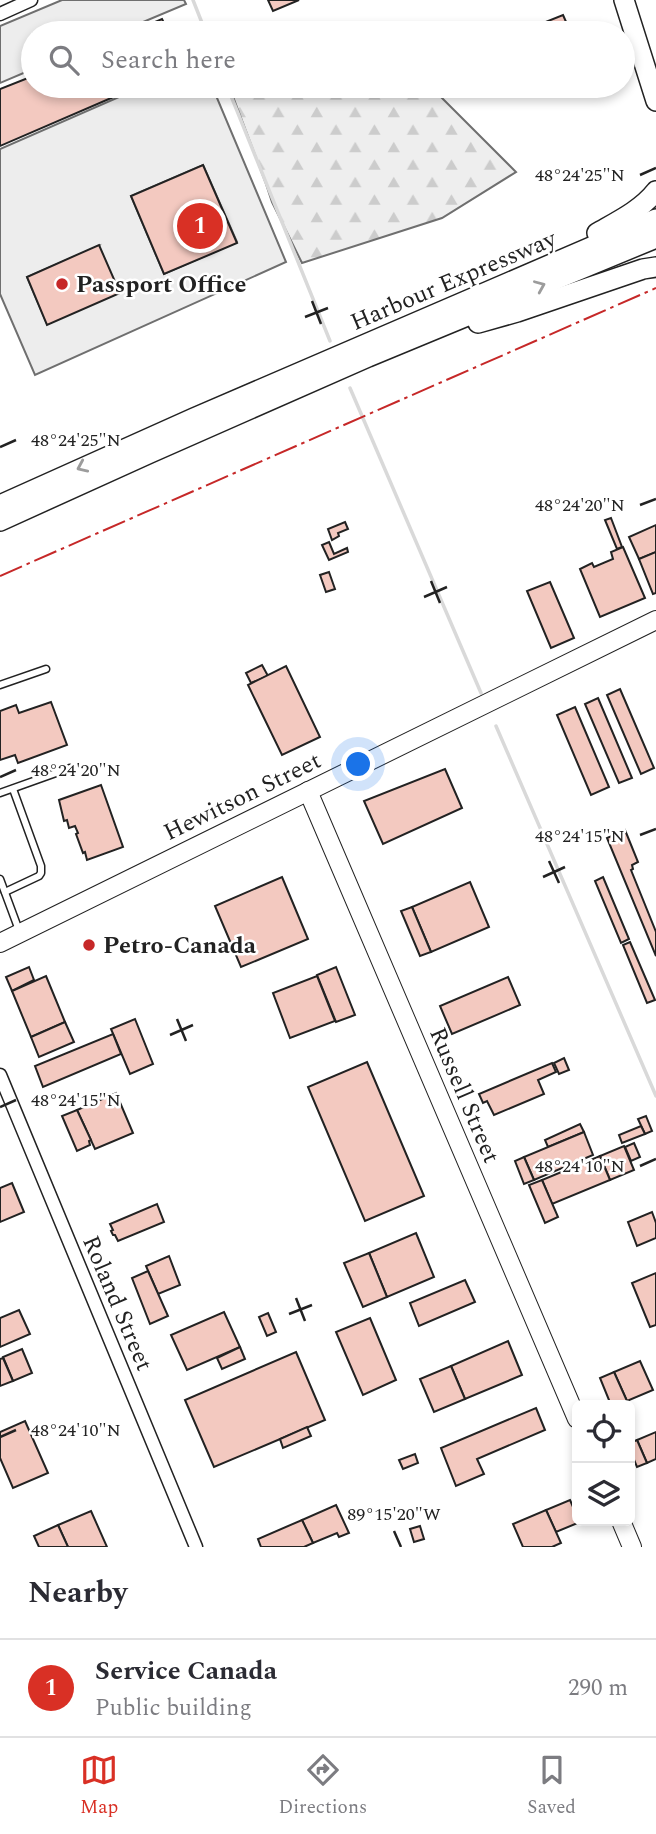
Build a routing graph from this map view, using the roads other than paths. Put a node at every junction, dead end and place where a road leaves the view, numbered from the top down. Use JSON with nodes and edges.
{"nodes":[{"id":1,"x":31,"y":0,"type":"edge"},
{"id":2,"x":625,"y":0,"type":"edge"},
{"id":3,"x":0,"y":13,"type":"edge"},
{"id":4,"x":631,"y":21,"type":"edge"},
{"id":5,"x":633,"y":21,"type":"edge"},
{"id":6,"x":635,"y":26,"type":"edge"},
{"id":7,"x":635,"y":33,"type":"edge"},
{"id":8,"x":656,"y":52,"type":"edge"},
{"id":9,"x":656,"y":80,"type":"edge"},
{"id":10,"x":656,"y":101,"type":"edge"},
{"id":11,"x":656,"y":191,"type":"edge"},
{"id":12,"x":656,"y":219,"type":"edge"},
{"id":13,"x":656,"y":238,"type":"edge"},
{"id":14,"x":656,"y":267,"type":"edge"},
{"id":15,"x":504,"y":285,"type":"junction"},
{"id":16,"x":386,"y":350,"type":"junction"},
{"id":17,"x":0,"y":505,"type":"edge"},
{"id":18,"x":0,"y":521,"type":"edge"},
{"id":19,"x":656,"y":620,"type":"edge"},
{"id":20,"x":46,"y":669,"type":"dead end"},
{"id":21,"x":0,"y":685,"type":"edge"},
{"id":22,"x":70,"y":768,"type":"dead end"},
{"id":23,"x":13,"y":789,"type":"junction"},
{"id":24,"x":308,"y":791,"type":"junction"},
{"id":25,"x":0,"y":793,"type":"edge"},
{"id":26,"x":0,"y":879,"type":"edge"},
{"id":27,"x":5,"y":892,"type":"junction"},
{"id":28,"x":8,"y":903,"type":"junction"},
{"id":29,"x":0,"y":906,"type":"edge"},
{"id":30,"x":20,"y":933,"type":"junction"},
{"id":31,"x":0,"y":943,"type":"edge"},
{"id":32,"x":0,"y":1075,"type":"edge"},
{"id":33,"x":572,"y":1407,"type":"edge"},
{"id":34,"x":623,"y":1526,"type":"edge"},
{"id":35,"x":196,"y":1547,"type":"edge"},
{"id":36,"x":632,"y":1547,"type":"edge"}],
"edges":[{"from":1,"to":3,"type":"street"},
{"from":2,"to":4,"type":"main road"},
{"from":2,"to":5,"type":"street"},
{"from":2,"to":8,"type":"main road"},
{"from":6,"to":9,"type":"street"},
{"from":7,"to":10,"type":"main road"},
{"from":11,"to":15,"type":"main road"},
{"from":12,"to":15,"type":"main road","name":"Harbour Expressway"},
{"from":16,"to":13,"type":"main road","name":"Harbour Expressway","one_way":true},
{"from":14,"to":16,"type":"main road"},
{"from":15,"to":17,"type":"main road","name":"Harbour Expressway","one_way":true},
{"from":16,"to":18,"type":"main road","name":"Harbour Expressway"},
{"from":19,"to":24,"type":"street","name":"Hewitson Street"},
{"from":20,"to":21,"type":"lane"},
{"from":22,"to":23,"type":"lane"},
{"from":23,"to":25,"type":"lane"},
{"from":23,"to":27,"type":"lane"},
{"from":24,"to":30,"type":"street","name":"Hewitson Street"},
{"from":24,"to":33,"type":"street","name":"Russell Street"},
{"from":26,"to":27,"type":"lane"},
{"from":27,"to":28,"type":"lane"},
{"from":28,"to":29,"type":"lane"},
{"from":28,"to":30,"type":"lane"},
{"from":30,"to":31,"type":"street","name":"Hewitson Street"},
{"from":32,"to":35,"type":"street","name":"Roland Street"},
{"from":34,"to":36,"type":"street"}]}
